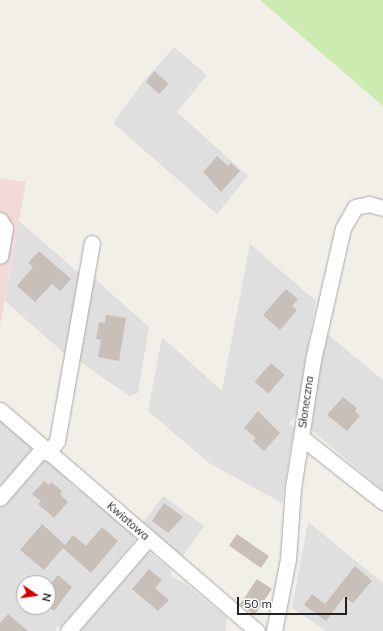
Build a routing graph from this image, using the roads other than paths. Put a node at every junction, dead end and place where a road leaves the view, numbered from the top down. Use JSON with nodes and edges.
{"nodes":[{"id":1,"x":383,"y":208,"type":"edge"},
{"id":2,"x":0,"y":220,"type":"edge"},
{"id":3,"x":92,"y":243,"type":"dead end"},
{"id":4,"x":0,"y":256,"type":"edge"},
{"id":5,"x":0,"y":410,"type":"edge"},
{"id":6,"x":301,"y":437,"type":"junction"},
{"id":7,"x":46,"y":450,"type":"junction"},
{"id":8,"x":0,"y":498,"type":"edge"},
{"id":9,"x":383,"y":502,"type":"edge"},
{"id":10,"x":148,"y":539,"type":"junction"},
{"id":11,"x":68,"y":631,"type":"edge"},
{"id":12,"x":257,"y":631,"type":"edge"},
{"id":13,"x":274,"y":631,"type":"edge"}],
"edges":[{"from":1,"to":6,"type":"street","name":"Słoneczna"},
{"from":2,"to":4,"type":"street"},
{"from":3,"to":7,"type":"street"},
{"from":5,"to":7,"type":"street","name":"Kwiatowa"},
{"from":6,"to":9,"type":"street"},
{"from":6,"to":13,"type":"street","name":"Słoneczna"},
{"from":7,"to":8,"type":"street"},
{"from":7,"to":10,"type":"street","name":"Kwiatowa"},
{"from":10,"to":11,"type":"street"},
{"from":10,"to":12,"type":"street","name":"Kwiatowa"}]}
